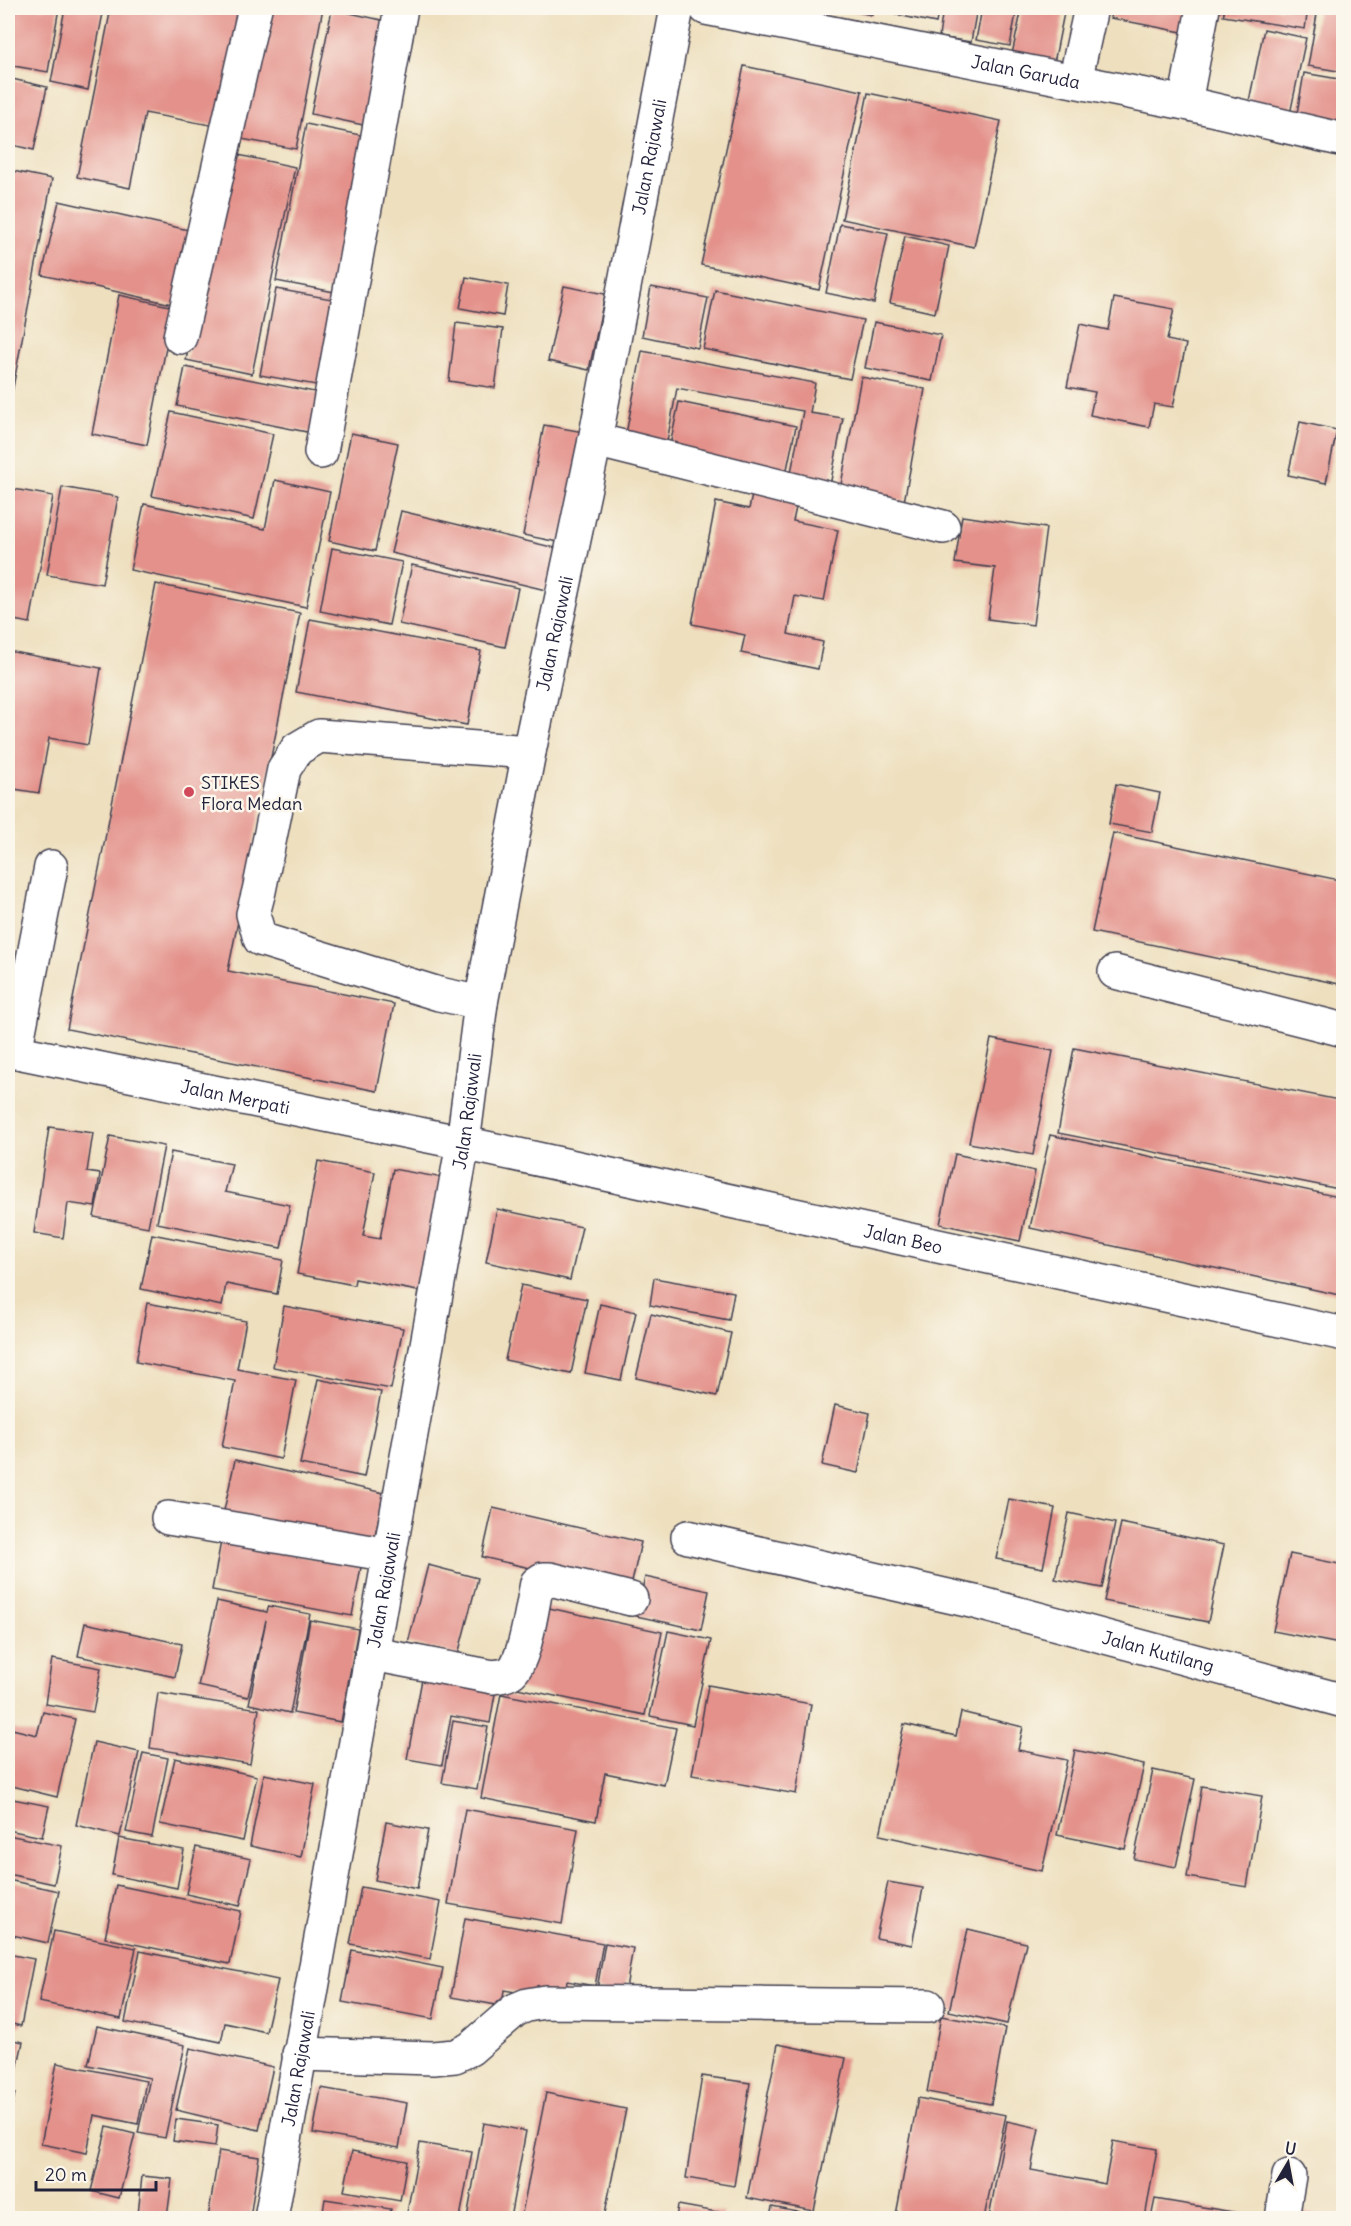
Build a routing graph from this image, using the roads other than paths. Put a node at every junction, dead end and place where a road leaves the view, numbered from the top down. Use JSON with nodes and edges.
{"nodes":[{"id":1,"x":255,"y":8,"type":"edge"},
{"id":2,"x":401,"y":8,"type":"edge"},
{"id":3,"x":677,"y":8,"type":"edge"},
{"id":4,"x":706,"y":8,"type":"edge"},
{"id":5,"x":1091,"y":8,"type":"edge"},
{"id":6,"x":1203,"y":8,"type":"edge"},
{"id":7,"x":1075,"y":81,"type":"junction"},
{"id":8,"x":1185,"y":103,"type":"junction"},
{"id":9,"x":1344,"y":140,"type":"edge"},
{"id":10,"x":180,"y":337,"type":"dead end"},
{"id":11,"x":595,"y":440,"type":"junction"},
{"id":12,"x":321,"y":452,"type":"dead end"},
{"id":13,"x":943,"y":527,"type":"dead end"},
{"id":14,"x":530,"y":752,"type":"junction"},
{"id":15,"x":51,"y":867,"type":"dead end"},
{"id":16,"x":1115,"y":972,"type":"dead end"},
{"id":17,"x":481,"y":1003,"type":"junction"},
{"id":18,"x":1344,"y":1030,"type":"edge"},
{"id":19,"x":11,"y":1051,"type":"edge"},
{"id":20,"x":463,"y":1143,"type":"junction"},
{"id":21,"x":1344,"y":1334,"type":"edge"},
{"id":22,"x":168,"y":1518,"type":"dead end"},
{"id":23,"x":688,"y":1537,"type":"dead end"},
{"id":24,"x":390,"y":1555,"type":"junction"},
{"id":25,"x":631,"y":1599,"type":"dead end"},
{"id":26,"x":373,"y":1654,"type":"junction"},
{"id":27,"x":1344,"y":1701,"type":"edge"},
{"id":28,"x":928,"y":2006,"type":"dead end"},
{"id":29,"x":299,"y":2054,"type":"junction"},
{"id":30,"x":1289,"y":2176,"type":"dead end"},
{"id":31,"x":271,"y":2218,"type":"edge"},
{"id":32,"x":1282,"y":2218,"type":"edge"}],
"edges":[{"from":1,"to":10,"type":"street"},
{"from":2,"to":12,"type":"street"},
{"from":3,"to":11,"type":"street","name":"Jalan Rajawali"},
{"from":4,"to":7,"type":"street","name":"Jalan Garuda"},
{"from":5,"to":7,"type":"street"},
{"from":6,"to":8,"type":"street"},
{"from":7,"to":8,"type":"street","name":"Jalan Garuda"},
{"from":8,"to":9,"type":"street","name":"Jalan Garuda"},
{"from":11,"to":13,"type":"street"},
{"from":11,"to":14,"type":"street","name":"Jalan Rajawali"},
{"from":14,"to":17,"type":"street","name":"Jalan Rajawali"},
{"from":14,"to":17,"type":"street"},
{"from":15,"to":19,"type":"street"},
{"from":16,"to":18,"type":"street"},
{"from":17,"to":20,"type":"street","name":"Jalan Rajawali"},
{"from":19,"to":20,"type":"street","name":"Jalan Merpati"},
{"from":20,"to":21,"type":"street","name":"Jalan Beo"},
{"from":20,"to":24,"type":"street","name":"Jalan Rajawali"},
{"from":22,"to":24,"type":"street"},
{"from":23,"to":27,"type":"street","name":"Jalan Kutilang"},
{"from":24,"to":26,"type":"street","name":"Jalan Rajawali"},
{"from":25,"to":26,"type":"street"},
{"from":26,"to":29,"type":"street","name":"Jalan Rajawali"},
{"from":28,"to":29,"type":"street"},
{"from":29,"to":31,"type":"street","name":"Jalan Rajawali"},
{"from":30,"to":32,"type":"street"}]}
